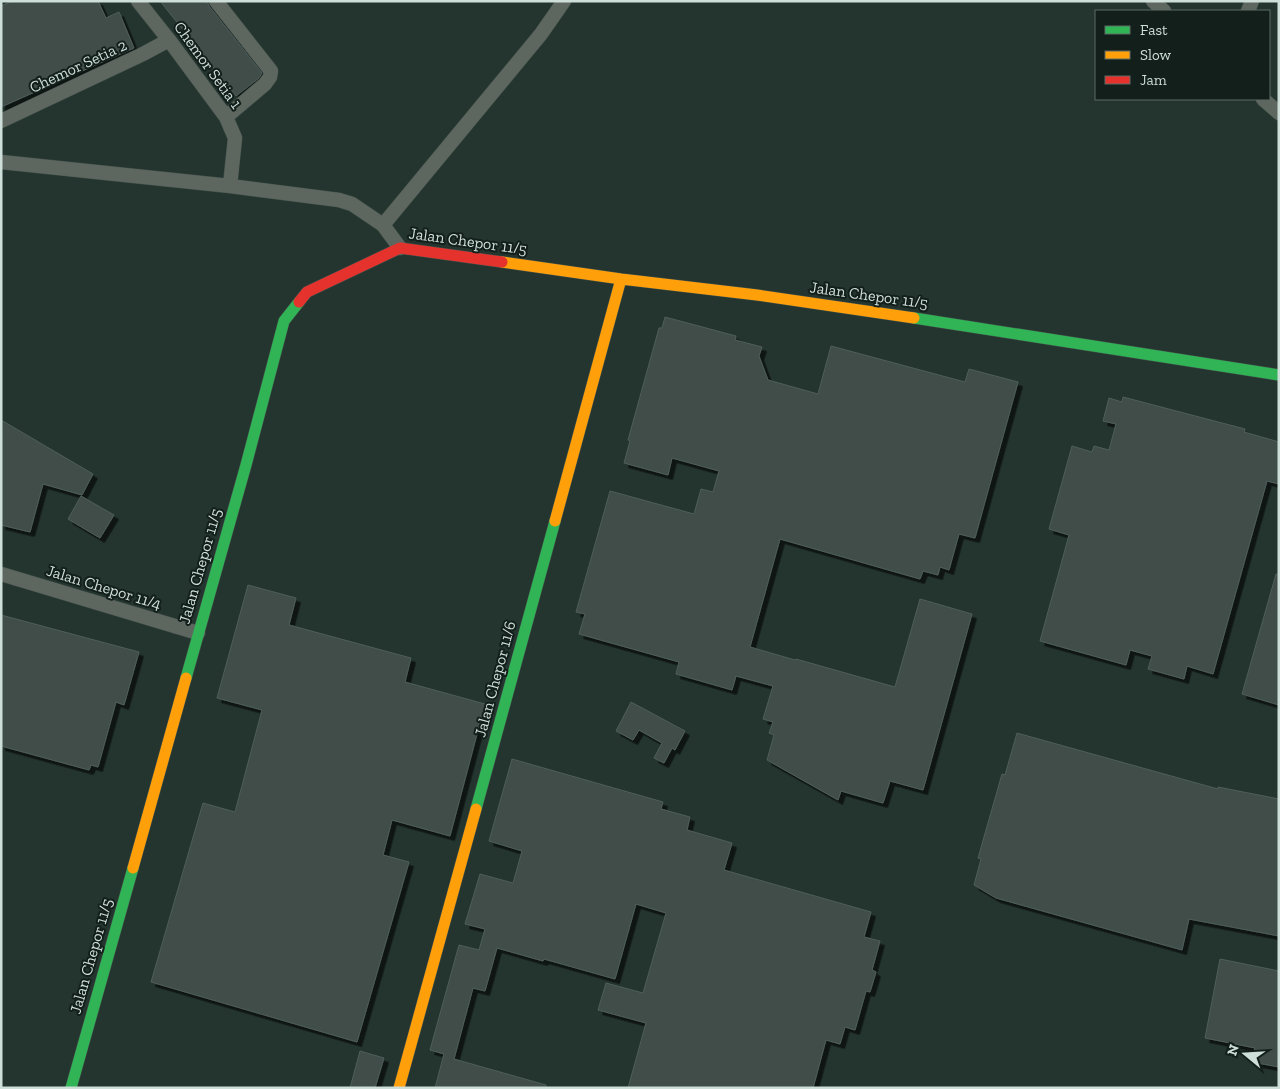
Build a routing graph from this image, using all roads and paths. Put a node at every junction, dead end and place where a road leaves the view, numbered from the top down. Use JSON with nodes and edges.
{"nodes":[{"id":1,"x":138,"y":1,"type":"edge"},
{"id":2,"x":216,"y":1,"type":"edge"},
{"id":3,"x":564,"y":1,"type":"edge"},
{"id":4,"x":1153,"y":1,"type":"edge"},
{"id":5,"x":1163,"y":10,"type":"edge"},
{"id":6,"x":169,"y":40,"type":"junction"},
{"id":7,"x":1264,"y":100,"type":"edge"},
{"id":8,"x":1279,"y":113,"type":"edge"},
{"id":9,"x":226,"y":117,"type":"junction"},
{"id":10,"x":1,"y":121,"type":"edge"},
{"id":11,"x":1,"y":162,"type":"edge"},
{"id":12,"x":230,"y":186,"type":"junction"},
{"id":13,"x":383,"y":225,"type":"junction"},
{"id":14,"x":400,"y":248,"type":"junction"},
{"id":15,"x":621,"y":279,"type":"junction"},
{"id":16,"x":1279,"y":375,"type":"edge"},
{"id":17,"x":1,"y":574,"type":"edge"},
{"id":18,"x":198,"y":633,"type":"junction"},
{"id":19,"x":71,"y":1088,"type":"edge"},
{"id":20,"x":399,"y":1088,"type":"edge"}],
"edges":[{"from":1,"to":6,"type":"street","name":"Chemor Setia 1"},
{"from":2,"to":9,"type":"street"},
{"from":3,"to":13,"type":"street"},
{"from":4,"to":5,"type":"street"},
{"from":6,"to":9,"type":"street","name":"Chemor Setia 1"},
{"from":6,"to":10,"type":"street","name":"Chemor Setia 2"},
{"from":7,"to":8,"type":"street"},
{"from":9,"to":12,"type":"street","name":"Chemor Setia 1"},
{"from":11,"to":12,"type":"street"},
{"from":12,"to":13,"type":"street"},
{"from":13,"to":14,"type":"street"},
{"from":14,"to":15,"type":"street","name":"Jalan Chepor 11/5"},
{"from":14,"to":18,"type":"street","name":"Jalan Chepor 11/5"},
{"from":15,"to":16,"type":"street","name":"Jalan Chepor 11/5"},
{"from":15,"to":20,"type":"street","name":"Jalan Chepor 11/6"},
{"from":17,"to":18,"type":"street","name":"Jalan Chepor 11/4"},
{"from":18,"to":19,"type":"street","name":"Jalan Chepor 11/5"}]}
